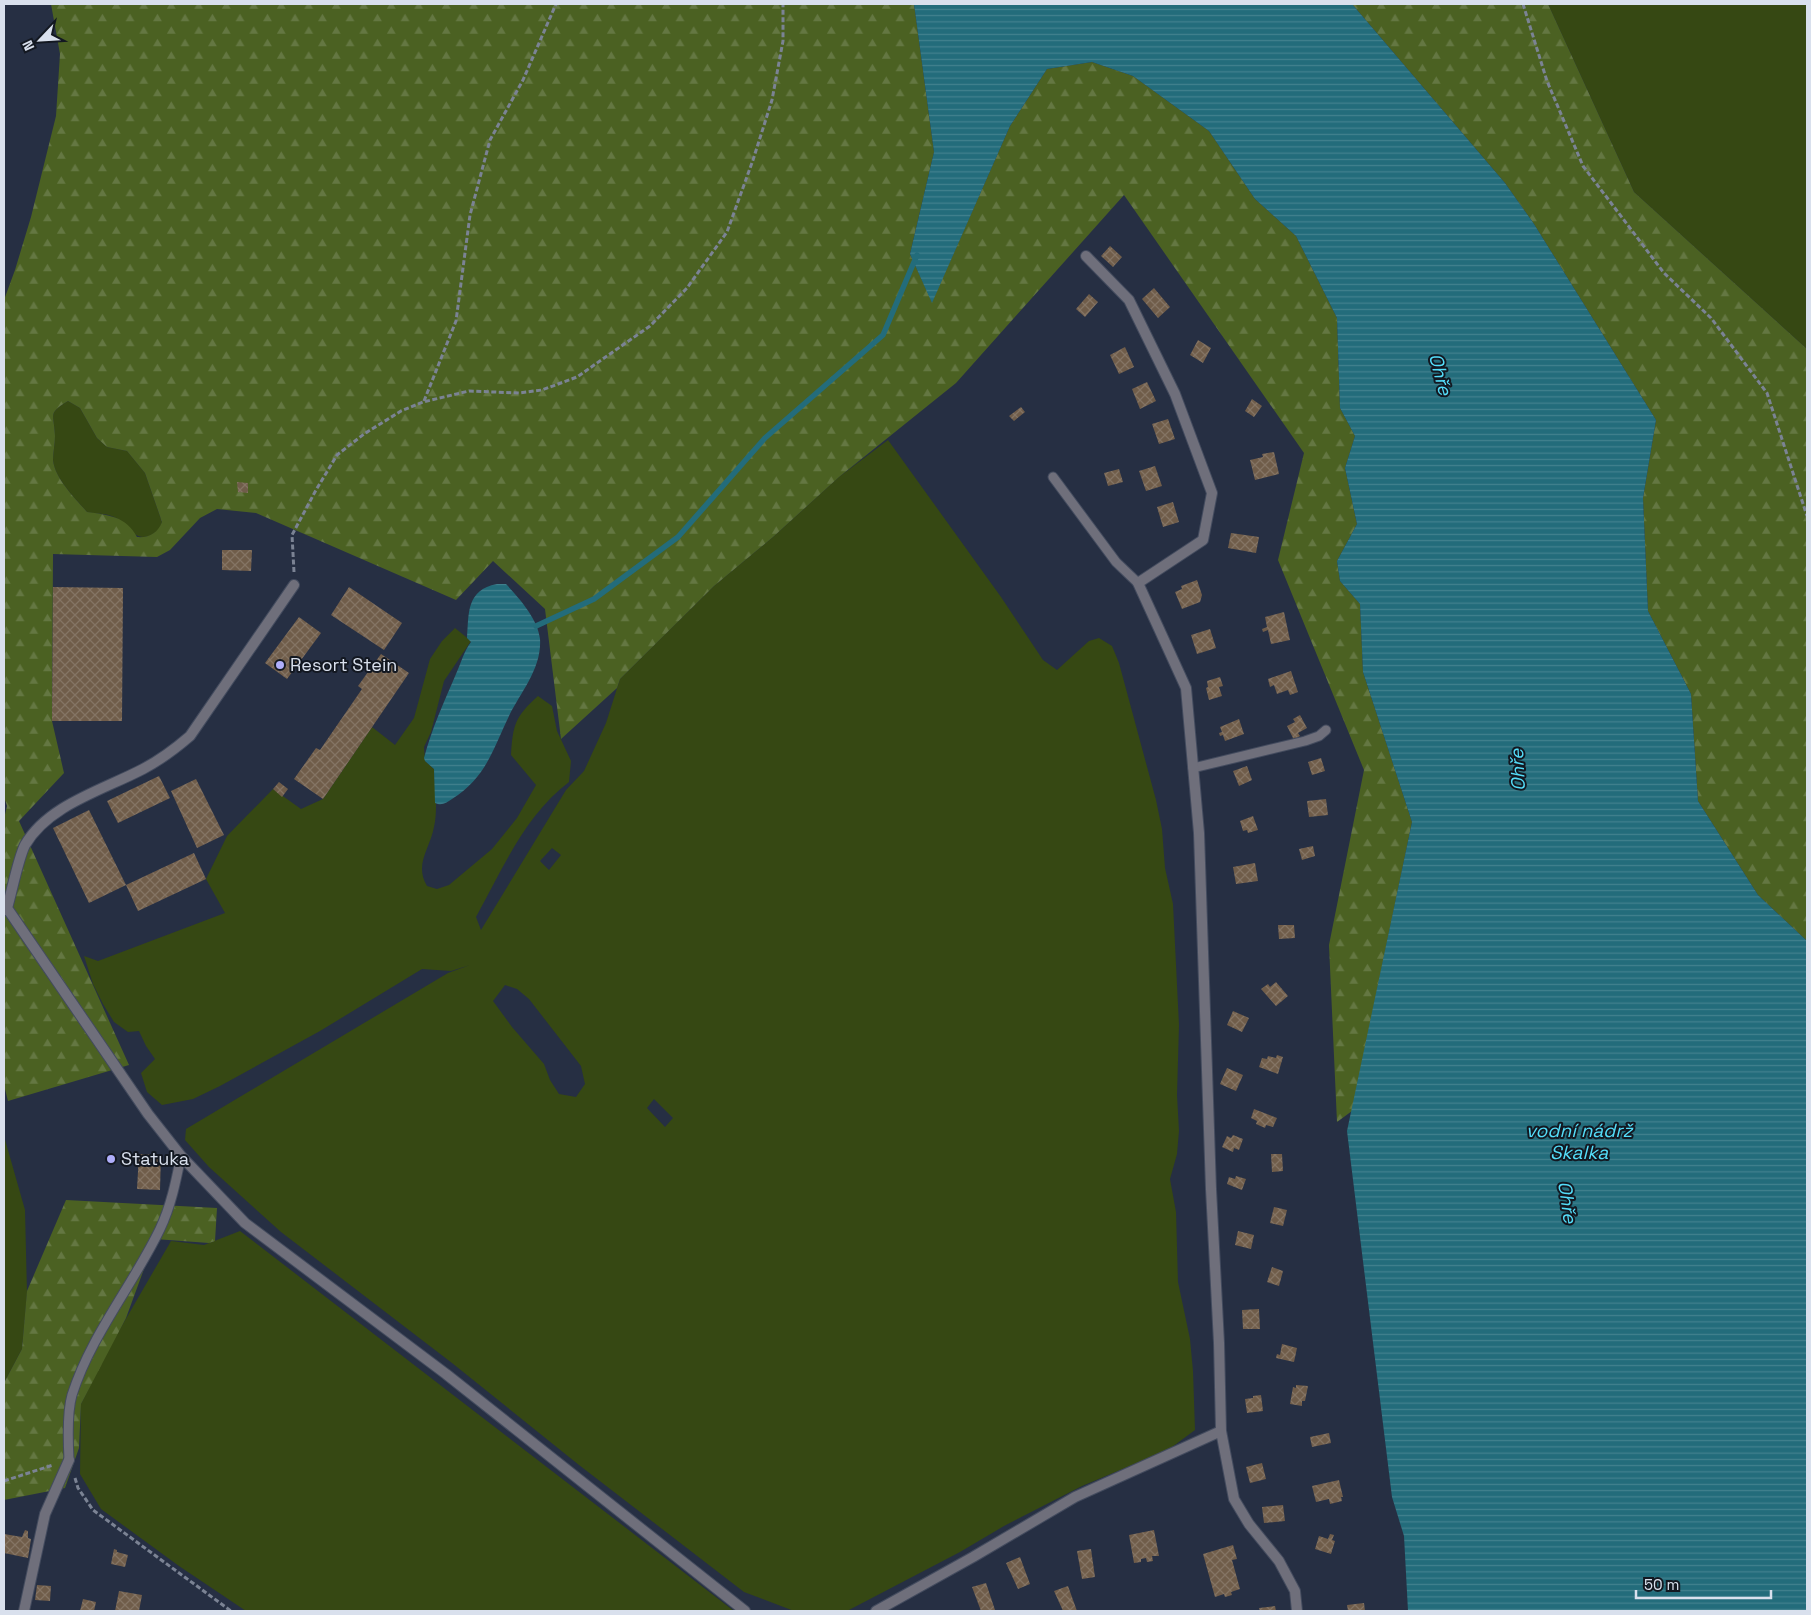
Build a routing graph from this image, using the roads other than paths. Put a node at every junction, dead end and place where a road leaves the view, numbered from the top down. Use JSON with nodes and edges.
{"nodes":[{"id":1,"x":1086,"y":256,"type":"dead end"},
{"id":2,"x":1053,"y":477,"type":"dead end"},
{"id":3,"x":1138,"y":583,"type":"junction"},
{"id":4,"x":294,"y":585,"type":"road end"},
{"id":5,"x":1326,"y":730,"type":"dead end"},
{"id":6,"x":1193,"y":768,"type":"junction"},
{"id":7,"x":5,"y":909,"type":"edge"},
{"id":8,"x":181,"y":1156,"type":"junction"},
{"id":9,"x":1221,"y":1432,"type":"junction"},
{"id":10,"x":69,"y":1460,"type":"joint"},
{"id":11,"x":24,"y":1611,"type":"edge"},
{"id":12,"x":744,"y":1611,"type":"edge"},
{"id":13,"x":876,"y":1611,"type":"edge"},
{"id":14,"x":1297,"y":1611,"type":"edge"}],
"edges":[{"from":1,"to":3,"type":"street"},
{"from":2,"to":3,"type":"lane"},
{"from":3,"to":6,"type":"street"},
{"from":4,"to":7,"type":"street"},
{"from":5,"to":6,"type":"lane"},
{"from":6,"to":9,"type":"street"},
{"from":7,"to":8,"type":"street"},
{"from":8,"to":10,"type":"lane"},
{"from":8,"to":12,"type":"street"},
{"from":9,"to":13,"type":"street"},
{"from":9,"to":14,"type":"street"},
{"from":10,"to":11,"type":"street"}]}
